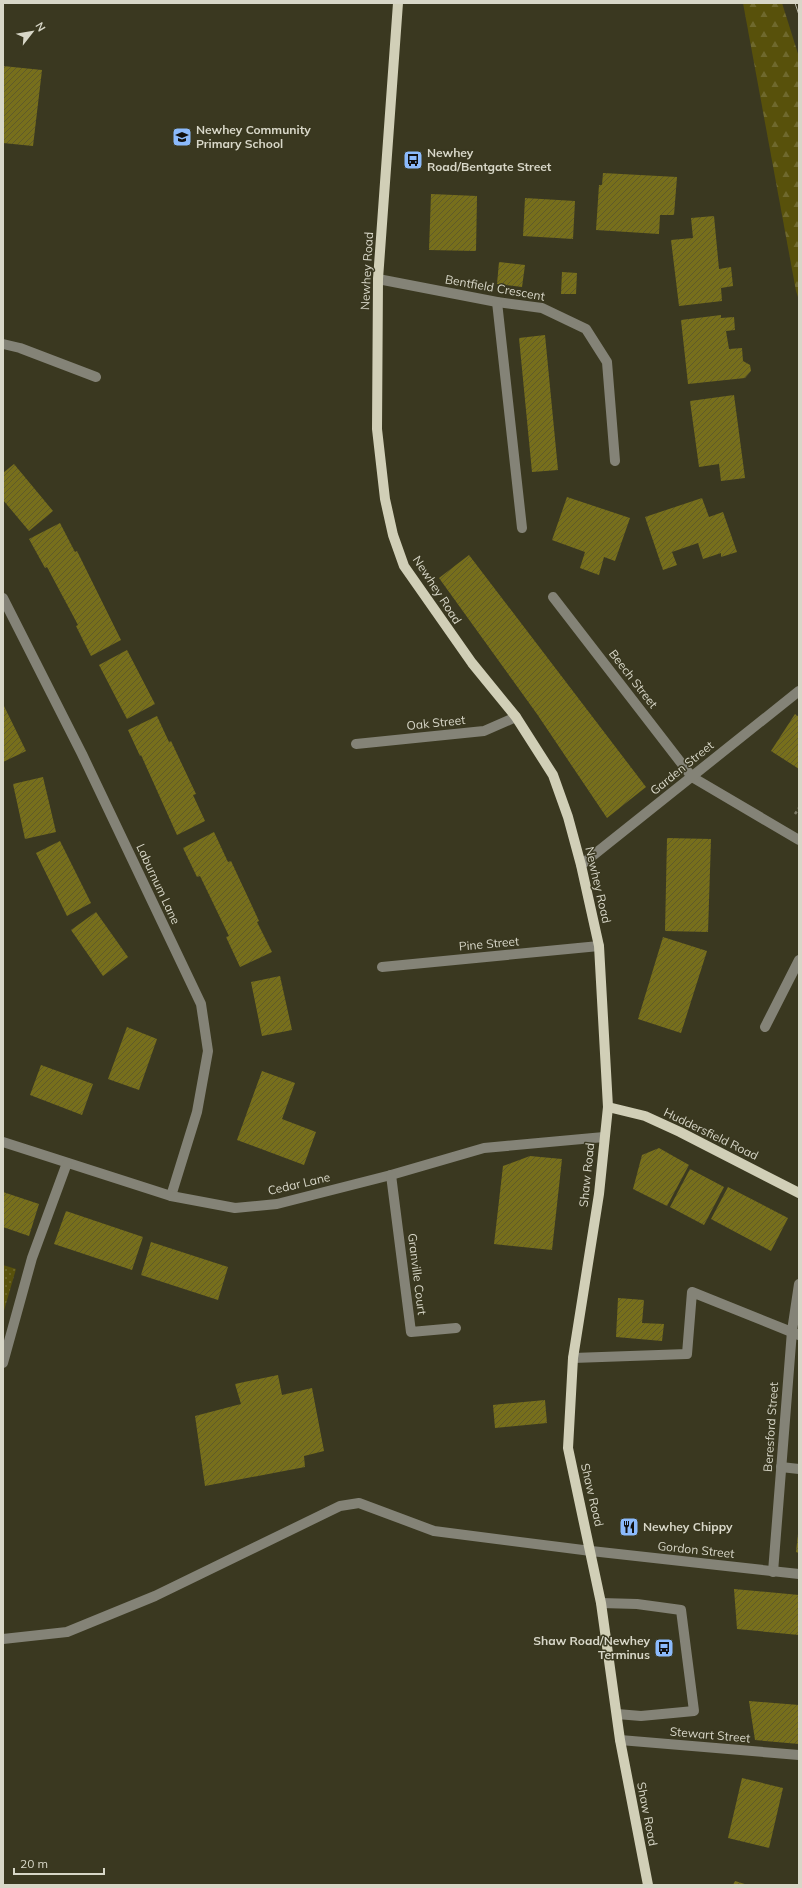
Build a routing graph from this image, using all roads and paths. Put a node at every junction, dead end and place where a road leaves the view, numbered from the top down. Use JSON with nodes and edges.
{"nodes":[{"id":1,"x":398,"y":3,"type":"edge"},
{"id":2,"x":378,"y":279,"type":"junction"},
{"id":3,"x":497,"y":302,"type":"junction"},
{"id":4,"x":3,"y":344,"type":"edge"},
{"id":5,"x":96,"y":378,"type":"dead end"},
{"id":6,"x":615,"y":461,"type":"dead end"},
{"id":7,"x":522,"y":528,"type":"dead end"},
{"id":8,"x":553,"y":597,"type":"dead end"},
{"id":9,"x":3,"y":598,"type":"edge"},
{"id":10,"x":799,"y":691,"type":"edge"},
{"id":11,"x":516,"y":717,"type":"junction"},
{"id":12,"x":356,"y":744,"type":"dead end"},
{"id":13,"x":692,"y":777,"type":"junction"},
{"id":14,"x":799,"y":840,"type":"edge"},
{"id":15,"x":581,"y":865,"type":"junction"},
{"id":16,"x":599,"y":946,"type":"junction"},
{"id":17,"x":799,"y":960,"type":"edge"},
{"id":18,"x":382,"y":967,"type":"dead end"},
{"id":19,"x":765,"y":1027,"type":"dead end"},
{"id":20,"x":608,"y":1108,"type":"junction"},
{"id":21,"x":604,"y":1137,"type":"junction"},
{"id":22,"x":3,"y":1142,"type":"edge"},
{"id":23,"x":67,"y":1163,"type":"junction"},
{"id":24,"x":391,"y":1175,"type":"junction"},
{"id":25,"x":799,"y":1193,"type":"edge"},
{"id":26,"x":171,"y":1196,"type":"junction"},
{"id":27,"x":799,"y":1284,"type":"edge"},
{"id":28,"x":456,"y":1328,"type":"dead end"},
{"id":29,"x":795,"y":1333,"type":"edge"},
{"id":30,"x":5,"y":1347,"type":"edge"},
{"id":31,"x":573,"y":1358,"type":"junction"},
{"id":32,"x":3,"y":1363,"type":"edge"},
{"id":33,"x":781,"y":1467,"type":"junction"},
{"id":34,"x":799,"y":1469,"type":"edge"},
{"id":35,"x":591,"y":1551,"type":"junction"},
{"id":36,"x":773,"y":1572,"type":"junction"},
{"id":37,"x":799,"y":1574,"type":"edge"},
{"id":38,"x":601,"y":1603,"type":"junction"},
{"id":39,"x":3,"y":1639,"type":"edge"},
{"id":40,"x":617,"y":1714,"type":"junction"},
{"id":41,"x":620,"y":1740,"type":"junction"},
{"id":42,"x":799,"y":1755,"type":"edge"},
{"id":43,"x":648,"y":1885,"type":"edge"}],
"edges":[{"from":1,"to":2,"type":"main road","name":"Newhey Road"},
{"from":2,"to":3,"type":"street","name":"Bentfield Crescent"},
{"from":2,"to":11,"type":"main road","name":"Newhey Road"},
{"from":3,"to":6,"type":"street","name":"Bentfield Crescent"},
{"from":3,"to":7,"type":"street"},
{"from":4,"to":5,"type":"street"},
{"from":8,"to":13,"type":"street","name":"Beech Street"},
{"from":9,"to":26,"type":"street","name":"Laburnum Lane"},
{"from":10,"to":13,"type":"street","name":"Garden Street"},
{"from":11,"to":12,"type":"street","name":"Oak Street"},
{"from":11,"to":15,"type":"main road","name":"Newhey Road"},
{"from":13,"to":14,"type":"street"},
{"from":13,"to":15,"type":"street","name":"Garden Street"},
{"from":15,"to":16,"type":"main road","name":"Newhey Road"},
{"from":16,"to":18,"type":"street","name":"Pine Street"},
{"from":16,"to":20,"type":"main road","name":"Newhey Road"},
{"from":17,"to":19,"type":"street"},
{"from":20,"to":21,"type":"main road","name":"Shaw Road"},
{"from":20,"to":25,"type":"main road","name":"Huddersfield Road"},
{"from":21,"to":24,"type":"street","name":"Cedar Lane"},
{"from":21,"to":31,"type":"main road","name":"Shaw Road"},
{"from":22,"to":23,"type":"street","name":"Cedar Lane"},
{"from":23,"to":26,"type":"street","name":"Cedar Lane"},
{"from":23,"to":30,"type":"street"},
{"from":24,"to":26,"type":"street","name":"Cedar Lane"},
{"from":24,"to":28,"type":"street","name":"Granville Court"},
{"from":27,"to":29,"type":"street","name":"Beresford Street"},
{"from":29,"to":31,"type":"street"},
{"from":29,"to":33,"type":"street","name":"Beresford Street"},
{"from":30,"to":32,"type":"street"},
{"from":31,"to":35,"type":"main road","name":"Shaw Road"},
{"from":33,"to":34,"type":"street"},
{"from":33,"to":36,"type":"street","name":"Beresford Street"},
{"from":35,"to":36,"type":"street","name":"Gordon Street"},
{"from":35,"to":38,"type":"main road","name":"Shaw Road"},
{"from":35,"to":39,"type":"street","name":"Gordon Street"},
{"from":36,"to":37,"type":"street","name":"Gordon Street"},
{"from":38,"to":40,"type":"main road","name":"Shaw Road"},
{"from":38,"to":40,"type":"street"},
{"from":40,"to":41,"type":"main road","name":"Shaw Road"},
{"from":41,"to":42,"type":"street","name":"Stewart Street"},
{"from":41,"to":43,"type":"main road","name":"Shaw Road"}]}
